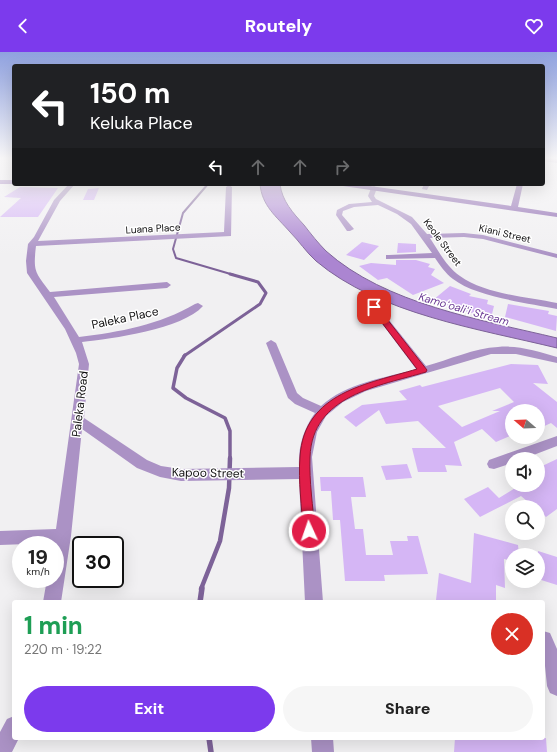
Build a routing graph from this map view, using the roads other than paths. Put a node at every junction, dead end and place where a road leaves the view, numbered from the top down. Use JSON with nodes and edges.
{"nodes":[{"id":1,"x":66,"y":191,"type":"edge"},
{"id":2,"x":229,"y":191,"type":"edge"},
{"id":3,"x":374,"y":191,"type":"edge"},
{"id":4,"x":408,"y":191,"type":"edge"},
{"id":5,"x":443,"y":191,"type":"edge"},
{"id":6,"x":518,"y":191,"type":"edge"},
{"id":7,"x":378,"y":202,"type":"junction"},
{"id":8,"x":515,"y":206,"type":"junction"},
{"id":9,"x":557,"y":208,"type":"edge"},
{"id":10,"x":557,"y":215,"type":"edge"},
{"id":11,"x":350,"y":229,"type":"dead end"},
{"id":12,"x":424,"y":236,"type":"junction"},
{"id":13,"x":32,"y":244,"type":"junction"},
{"id":14,"x":438,"y":255,"type":"junction"},
{"id":15,"x":557,"y":256,"type":"edge"},
{"id":16,"x":389,"y":257,"type":"dead end"},
{"id":17,"x":167,"y":285,"type":"dead end"},
{"id":18,"x":47,"y":295,"type":"junction"},
{"id":19,"x":198,"y":306,"type":"dead end"},
{"id":20,"x":557,"y":306,"type":"edge"},
{"id":21,"x":374,"y":307,"type":"dead end"},
{"id":22,"x":77,"y":340,"type":"junction"},
{"id":23,"x":271,"y":343,"type":"dead end"},
{"id":24,"x":557,"y":360,"type":"edge"},
{"id":25,"x":423,"y":370,"type":"junction"},
{"id":26,"x":323,"y":412,"type":"junction"},
{"id":27,"x":78,"y":420,"type":"junction"},
{"id":28,"x":557,"y":441,"type":"edge"},
{"id":29,"x":494,"y":464,"type":"dead end"},
{"id":30,"x":306,"y":474,"type":"junction"},
{"id":31,"x":63,"y":536,"type":"edge"},
{"id":32,"x":0,"y":538,"type":"edge"},
{"id":33,"x":12,"y":538,"type":"edge"},
{"id":34,"x":54,"y":588,"type":"edge"},
{"id":35,"x":52,"y":600,"type":"edge"},
{"id":36,"x":314,"y":600,"type":"edge"},
{"id":37,"x":545,"y":644,"type":"edge"},
{"id":38,"x":557,"y":686,"type":"edge"},
{"id":39,"x":12,"y":730,"type":"edge"},
{"id":40,"x":322,"y":740,"type":"edge"},
{"id":41,"x":1,"y":752,"type":"edge"},
{"id":42,"x":323,"y":752,"type":"edge"}],
"edges":[{"from":1,"to":13,"type":"street","name":"Paleka Road"},
{"from":2,"to":13,"type":"street","name":"Luana Place"},
{"from":3,"to":7,"type":"street"},
{"from":4,"to":8,"type":"main road"},
{"from":5,"to":8,"type":"main road"},
{"from":6,"to":8,"type":"main road"},
{"from":7,"to":11,"type":"street"},
{"from":7,"to":12,"type":"street","name":"Keole Street"},
{"from":8,"to":9,"type":"main road"},
{"from":8,"to":10,"type":"main road"},
{"from":12,"to":14,"type":"street","name":"Keole Street"},
{"from":12,"to":15,"type":"street","name":"Kiani Street"},
{"from":13,"to":18,"type":"street","name":"Paleka Road"},
{"from":14,"to":16,"type":"street"},
{"from":14,"to":20,"type":"street","name":"Keole Street"},
{"from":17,"to":18,"type":"street"},
{"from":18,"to":22,"type":"street","name":"Paleka Road"},
{"from":19,"to":22,"type":"street","name":"Paleka Place"},
{"from":21,"to":25,"type":"street"},
{"from":22,"to":27,"type":"street","name":"Paleka Road"},
{"from":23,"to":26,"type":"street"},
{"from":24,"to":25,"type":"street"},
{"from":25,"to":26,"type":"street"},
{"from":26,"to":30,"type":"street"},
{"from":27,"to":30,"type":"street","name":"Kapoo Street"},
{"from":27,"to":31,"type":"street","name":"Paleka Road"},
{"from":28,"to":29,"type":"street"},
{"from":30,"to":36,"type":"street"},
{"from":32,"to":33,"type":"street"},
{"from":34,"to":35,"type":"street","name":"Paleka Road"},
{"from":37,"to":38,"type":"street"},
{"from":39,"to":41,"type":"street"},
{"from":40,"to":42,"type":"street"}]}
